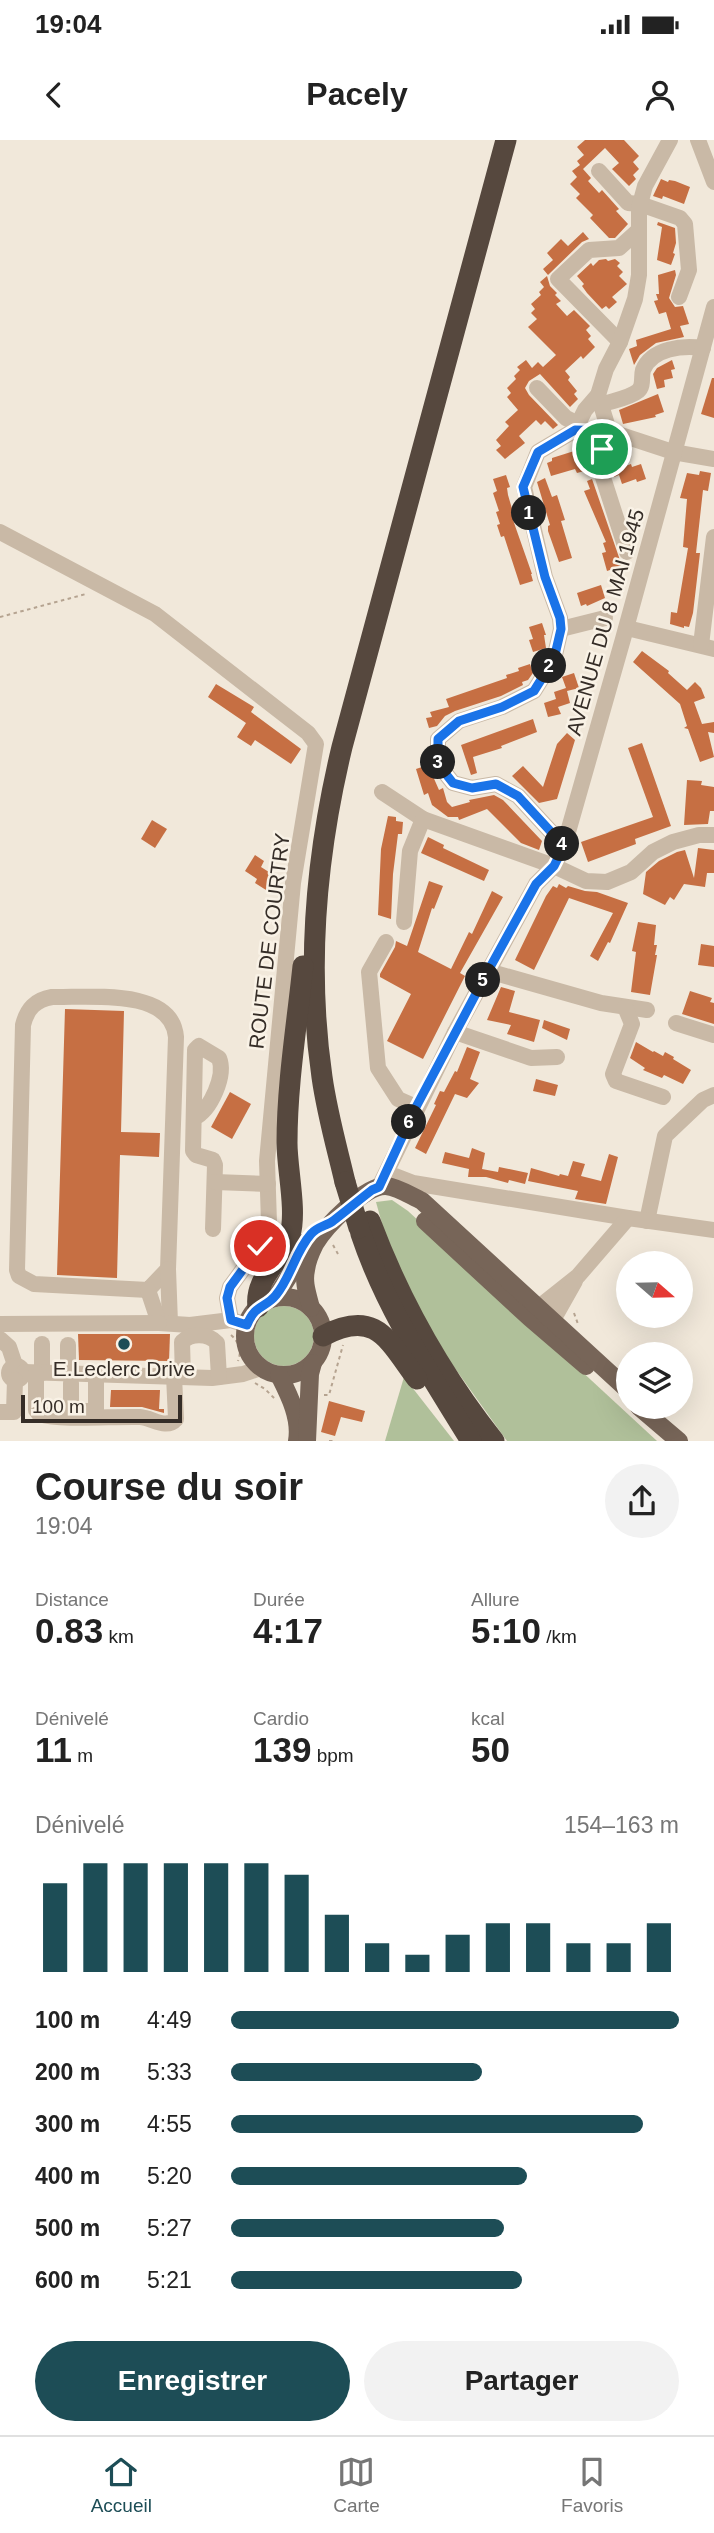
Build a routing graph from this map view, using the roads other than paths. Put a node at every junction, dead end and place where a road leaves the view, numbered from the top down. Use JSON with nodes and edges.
{"nodes":[{"id":1,"x":506,"y":140,"type":"edge"},
{"id":2,"x":520,"y":140,"type":"edge"},
{"id":3,"x":670,"y":140,"type":"edge"},
{"id":4,"x":698,"y":140,"type":"edge"},
{"id":5,"x":599,"y":171,"type":"dead end"},
{"id":6,"x":714,"y":182,"type":"edge"},
{"id":7,"x":640,"y":204,"type":"junction"},
{"id":8,"x":639,"y":230,"type":"junction"},
{"id":9,"x":679,"y":297,"type":"dead end"},
{"id":10,"x":714,"y":307,"type":"edge"},
{"id":11,"x":711,"y":332,"type":"edge"},
{"id":12,"x":620,"y":342,"type":"junction"},
{"id":13,"x":703,"y":348,"type":"junction"},
{"id":14,"x":537,"y":388,"type":"dead end"},
{"id":15,"x":600,"y":400,"type":"junction"},
{"id":16,"x":577,"y":427,"type":"junction"},
{"id":17,"x":608,"y":431,"type":"junction"},
{"id":18,"x":673,"y":452,"type":"junction"},
{"id":19,"x":714,"y":459,"type":"edge"},
{"id":20,"x":0,"y":532,"type":"edge"},
{"id":21,"x":714,"y":537,"type":"edge"},
{"id":22,"x":627,"y":552,"type":"dead end"},
{"id":23,"x":606,"y":618,"type":"dead end"},
{"id":24,"x":626,"y":628,"type":"junction"},
{"id":25,"x":561,"y":629,"type":"junction"},
{"id":26,"x":707,"y":647,"type":"edge"},
{"id":27,"x":383,"y":792,"type":"dead end"},
{"id":28,"x":423,"y":819,"type":"junction"},
{"id":29,"x":714,"y":835,"type":"edge"},
{"id":30,"x":564,"y":846,"type":"junction"},
{"id":31,"x":320,"y":861,"type":"junction"},
{"id":32,"x":554,"y":866,"type":"junction"},
{"id":33,"x":404,"y":922,"type":"dead end"},
{"id":34,"x":386,"y":942,"type":"dead end"},
{"id":35,"x":488,"y":971,"type":"junction"},
{"id":36,"x":625,"y":1007,"type":"junction"},
{"id":37,"x":647,"y":1010,"type":"dead end"},
{"id":38,"x":676,"y":1023,"type":"dead end"},
{"id":39,"x":455,"y":1032,"type":"junction"},
{"id":40,"x":714,"y":1035,"type":"edge"},
{"id":41,"x":557,"y":1057,"type":"dead end"},
{"id":42,"x":714,"y":1096,"type":"edge"},
{"id":43,"x":663,"y":1097,"type":"dead end"},
{"id":44,"x":416,"y":1107,"type":"junction"},
{"id":45,"x":194,"y":1118,"type":"dead end"},
{"id":46,"x":350,"y":1179,"type":"junction"},
{"id":47,"x":215,"y":1182,"type":"junction"},
{"id":48,"x":268,"y":1184,"type":"junction"},
{"id":49,"x":390,"y":1184,"type":"junction"},
{"id":50,"x":628,"y":1218,"type":"junction"},
{"id":51,"x":647,"y":1221,"type":"junction"},
{"id":52,"x":331,"y":1223,"type":"junction"},
{"id":53,"x":365,"y":1225,"type":"junction"},
{"id":54,"x":213,"y":1229,"type":"dead end"},
{"id":55,"x":714,"y":1230,"type":"edge"},
{"id":56,"x":168,"y":1269,"type":"junction"},
{"id":57,"x":578,"y":1276,"type":"junction"},
{"id":58,"x":148,"y":1290,"type":"junction"},
{"id":59,"x":311,"y":1308,"type":"junction"},
{"id":60,"x":253,"y":1312,"type":"junction"},
{"id":61,"x":541,"y":1318,"type":"junction"},
{"id":62,"x":164,"y":1323,"type":"junction"},
{"id":63,"x":0,"y":1324,"type":"edge"},
{"id":64,"x":331,"y":1331,"type":"junction"},
{"id":65,"x":0,"y":1339,"type":"edge"},
{"id":66,"x":42,"y":1344,"type":"dead end"},
{"id":67,"x":68,"y":1345,"type":"dead end"},
{"id":68,"x":313,"y":1363,"type":"junction"},
{"id":69,"x":261,"y":1368,"type":"junction"},
{"id":70,"x":96,"y":1374,"type":"junction"},
{"id":71,"x":279,"y":1375,"type":"junction"},
{"id":72,"x":24,"y":1376,"type":"edge"},
{"id":73,"x":178,"y":1377,"type":"junction"},
{"id":74,"x":219,"y":1377,"type":"junction"},
{"id":75,"x":69,"y":1378,"type":"junction"},
{"id":76,"x":616,"y":1380,"type":"edge"},
{"id":77,"x":616,"y":1388,"type":"edge"},
{"id":78,"x":71,"y":1411,"type":"junction"},
{"id":79,"x":0,"y":1412,"type":"edge"},
{"id":80,"x":654,"y":1419,"type":"edge"},
{"id":81,"x":297,"y":1441,"type":"edge"},
{"id":82,"x":307,"y":1441,"type":"edge"},
{"id":83,"x":464,"y":1441,"type":"edge"},
{"id":84,"x":471,"y":1441,"type":"edge"},
{"id":85,"x":494,"y":1441,"type":"edge"},
{"id":86,"x":679,"y":1441,"type":"edge"}],
"edges":[{"from":1,"to":31,"type":"highway"},
{"from":2,"to":46,"type":"highway"},
{"from":3,"to":7,"type":"street"},
{"from":4,"to":6,"type":"street"},
{"from":5,"to":7,"type":"street"},
{"from":7,"to":8,"type":"street"},
{"from":7,"to":9,"type":"street"},
{"from":8,"to":12,"type":"street"},
{"from":8,"to":12,"type":"street"},
{"from":10,"to":11,"type":"street","name":"AVENUE DU 8 MAI 1945"},
{"from":11,"to":13,"type":"street","name":"AVENUE DU 8 MAI 1945"},
{"from":12,"to":15,"type":"street"},
{"from":13,"to":15,"type":"street"},
{"from":13,"to":18,"type":"street","name":"AVENUE DU 8 MAI 1945"},
{"from":14,"to":16,"type":"street"},
{"from":15,"to":16,"type":"street"},
{"from":15,"to":17,"type":"street"},
{"from":16,"to":17,"type":"street"},
{"from":16,"to":25,"type":"street"},
{"from":17,"to":18,"type":"street"},
{"from":17,"to":22,"type":"street"},
{"from":18,"to":19,"type":"street"},
{"from":18,"to":24,"type":"street","name":"AVENUE DU 8 MAI 1945"},
{"from":20,"to":48,"type":"street","name":"ROUTE DE COURTRY"},
{"from":21,"to":26,"type":"street"},
{"from":23,"to":25,"type":"street"},
{"from":24,"to":26,"type":"street"},
{"from":24,"to":30,"type":"street","name":"AVENUE DU 8 MAI 1945"},
{"from":25,"to":30,"type":"street"},
{"from":27,"to":28,"type":"street"},
{"from":28,"to":32,"type":"street"},
{"from":28,"to":33,"type":"street"},
{"from":29,"to":32,"type":"street"},
{"from":30,"to":32,"type":"street","name":"AVENUE DU 8 MAI 1945"},
{"from":31,"to":46,"type":"highway"},
{"from":31,"to":60,"type":"highway"},
{"from":32,"to":35,"type":"street","name":"AVENUE DU 8 MAI 1945"},
{"from":34,"to":44,"type":"street"},
{"from":35,"to":36,"type":"street"},
{"from":35,"to":39,"type":"street","name":"AVENUE DU 8 MAI 1945"},
{"from":36,"to":37,"type":"street"},
{"from":36,"to":43,"type":"street"},
{"from":38,"to":40,"type":"street"},
{"from":39,"to":41,"type":"street"},
{"from":39,"to":44,"type":"street","name":"AVENUE DU 8 MAI 1945"},
{"from":42,"to":51,"type":"street"},
{"from":44,"to":49,"type":"street","name":"AVENUE DU 8 MAI 1945"},
{"from":45,"to":47,"type":"street"},
{"from":46,"to":53,"type":"highway","bridge":true},
{"from":47,"to":48,"type":"street"},
{"from":47,"to":54,"type":"street"},
{"from":48,"to":60,"type":"street","name":"ROUTE DE COURTRY"},
{"from":49,"to":50,"type":"street"},
{"from":49,"to":52,"type":"main road"},
{"from":49,"to":61,"type":"main road"},
{"from":50,"to":51,"type":"street"},
{"from":50,"to":57,"type":"street"},
{"from":51,"to":55,"type":"street"},
{"from":52,"to":59,"type":"main road"},
{"from":52,"to":60,"type":"main road"},
{"from":53,"to":84,"type":"highway"},
{"from":53,"to":85,"type":"highway"},
{"from":56,"to":58,"type":"street"},
{"from":56,"to":58,"type":"street"},
{"from":56,"to":62,"type":"street"},
{"from":57,"to":61,"type":"street"},
{"from":57,"to":61,"type":"street"},
{"from":58,"to":62,"type":"street"},
{"from":59,"to":60,"type":"main road"},
{"from":59,"to":64,"type":"main road"},
{"from":60,"to":62,"type":"street"},
{"from":60,"to":69,"type":"main road"},
{"from":61,"to":76,"type":"main road"},
{"from":61,"to":77,"type":"main road"},
{"from":62,"to":63,"type":"street"},
{"from":64,"to":68,"type":"main road"},
{"from":64,"to":83,"type":"highway"},
{"from":65,"to":72,"type":"street"},
{"from":66,"to":72,"type":"street"},
{"from":67,"to":75,"type":"street"},
{"from":68,"to":71,"type":"main road"},
{"from":68,"to":82,"type":"main road"},
{"from":69,"to":71,"type":"main road"},
{"from":69,"to":74,"type":"street"},
{"from":70,"to":73,"type":"street"},
{"from":70,"to":75,"type":"street"},
{"from":70,"to":78,"type":"street"},
{"from":71,"to":81,"type":"main road"},
{"from":72,"to":73,"type":"street"},
{"from":72,"to":75,"type":"street"},
{"from":72,"to":78,"type":"street"},
{"from":72,"to":79,"type":"street"},
{"from":73,"to":74,"type":"street"},
{"from":73,"to":74,"type":"street"},
{"from":75,"to":78,"type":"street"},
{"from":80,"to":86,"type":"main road"}]}
